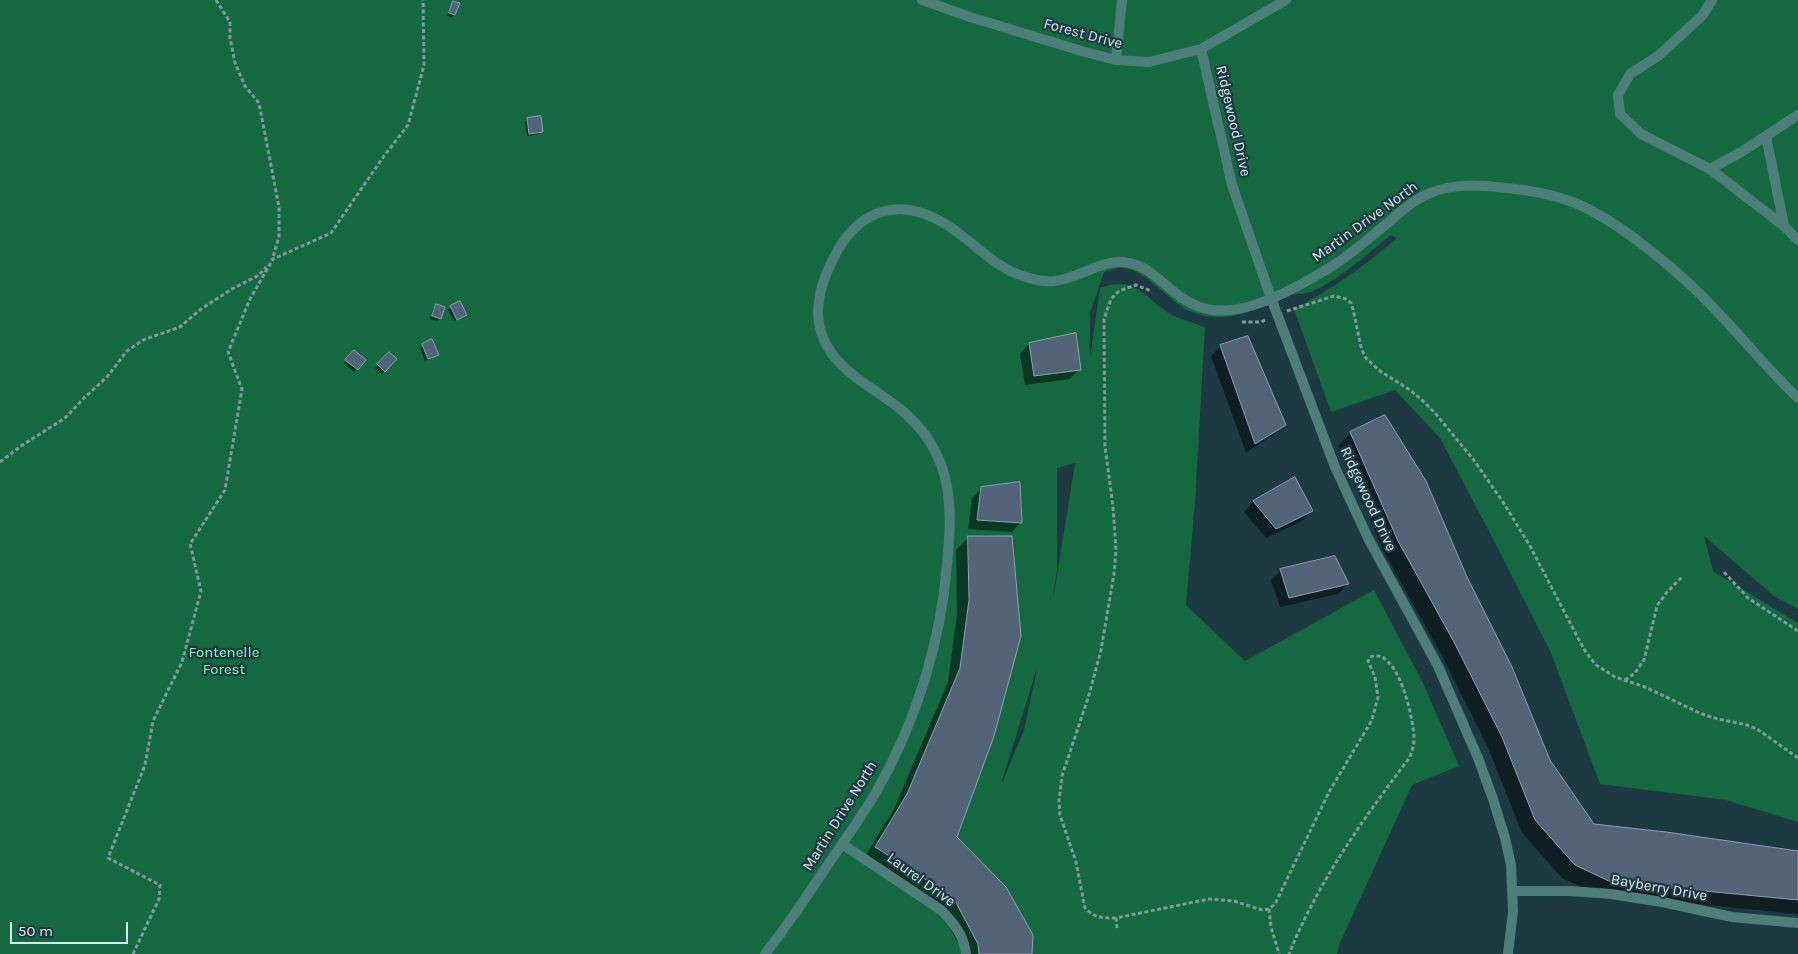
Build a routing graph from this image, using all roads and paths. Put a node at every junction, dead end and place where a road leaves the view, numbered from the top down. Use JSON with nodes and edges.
{"nodes":[{"id":1,"x":216,"y":0,"type":"edge"},
{"id":2,"x":423,"y":0,"type":"edge"},
{"id":3,"x":922,"y":0,"type":"edge"},
{"id":4,"x":1122,"y":0,"type":"edge"},
{"id":5,"x":1286,"y":0,"type":"edge"},
{"id":6,"x":1712,"y":0,"type":"edge"},
{"id":7,"x":1201,"y":49,"type":"junction"},
{"id":8,"x":1116,"y":60,"type":"junction"},
{"id":9,"x":1798,"y":115,"type":"edge"},
{"id":10,"x":1766,"y":136,"type":"junction"},
{"id":11,"x":1710,"y":169,"type":"junction"},
{"id":12,"x":1784,"y":226,"type":"junction"},
{"id":13,"x":1798,"y":240,"type":"edge"},
{"id":14,"x":273,"y":259,"type":"junction"},
{"id":15,"x":1136,"y":285,"type":"dead end"},
{"id":16,"x":1271,"y":298,"type":"junction"},
{"id":17,"x":1278,"y":315,"type":"junction"},
{"id":18,"x":1798,"y":398,"type":"edge"},
{"id":19,"x":0,"y":462,"type":"edge"},
{"id":20,"x":1724,"y":572,"type":"dead end"},
{"id":21,"x":1682,"y":577,"type":"dead end"},
{"id":22,"x":1798,"y":631,"type":"edge"},
{"id":23,"x":1624,"y":681,"type":"junction"},
{"id":24,"x":1798,"y":758,"type":"edge"},
{"id":25,"x":842,"y":844,"type":"junction"},
{"id":26,"x":1513,"y":890,"type":"junction"},
{"id":27,"x":1269,"y":909,"type":"junction"},
{"id":28,"x":1116,"y":918,"type":"junction"},
{"id":29,"x":1798,"y":923,"type":"edge"},
{"id":30,"x":1117,"y":928,"type":"dead end"},
{"id":31,"x":133,"y":954,"type":"edge"},
{"id":32,"x":765,"y":954,"type":"edge"},
{"id":33,"x":966,"y":954,"type":"edge"},
{"id":34,"x":1279,"y":954,"type":"edge"},
{"id":35,"x":1289,"y":954,"type":"edge"},
{"id":36,"x":1508,"y":954,"type":"edge"}],
"edges":[{"from":1,"to":14,"type":"path"},
{"from":2,"to":14,"type":"path"},
{"from":3,"to":8,"type":"street","name":"Forest Drive"},
{"from":4,"to":8,"type":"street"},
{"from":5,"to":7,"type":"street","name":"Forest Drive"},
{"from":6,"to":11,"type":"street"},
{"from":7,"to":8,"type":"street","name":"Forest Drive"},
{"from":7,"to":16,"type":"street","name":"Ridgewood Drive"},
{"from":9,"to":10,"type":"street"},
{"from":10,"to":11,"type":"street"},
{"from":10,"to":12,"type":"street"},
{"from":11,"to":12,"type":"street"},
{"from":12,"to":13,"type":"street"},
{"from":14,"to":19,"type":"path"},
{"from":14,"to":31,"type":"path"},
{"from":15,"to":28,"type":"path"},
{"from":16,"to":17,"type":"street","name":"Ridgewood Drive"},
{"from":16,"to":18,"type":"street","name":"Martin Drive North"},
{"from":16,"to":25,"type":"street","name":"Martin Drive North"},
{"from":17,"to":23,"type":"path"},
{"from":17,"to":26,"type":"street","name":"Ridgewood Drive"},
{"from":20,"to":22,"type":"path"},
{"from":21,"to":23,"type":"path"},
{"from":23,"to":24,"type":"path"},
{"from":25,"to":32,"type":"street","name":"Martin Drive North"},
{"from":25,"to":33,"type":"street","name":"Laurel Drive"},
{"from":26,"to":29,"type":"street","name":"Bayberry Drive"},
{"from":26,"to":36,"type":"street","name":"Ridgewood Drive"},
{"from":27,"to":28,"type":"path"},
{"from":27,"to":34,"type":"path"},
{"from":27,"to":35,"type":"path"},
{"from":28,"to":30,"type":"path"}]}
